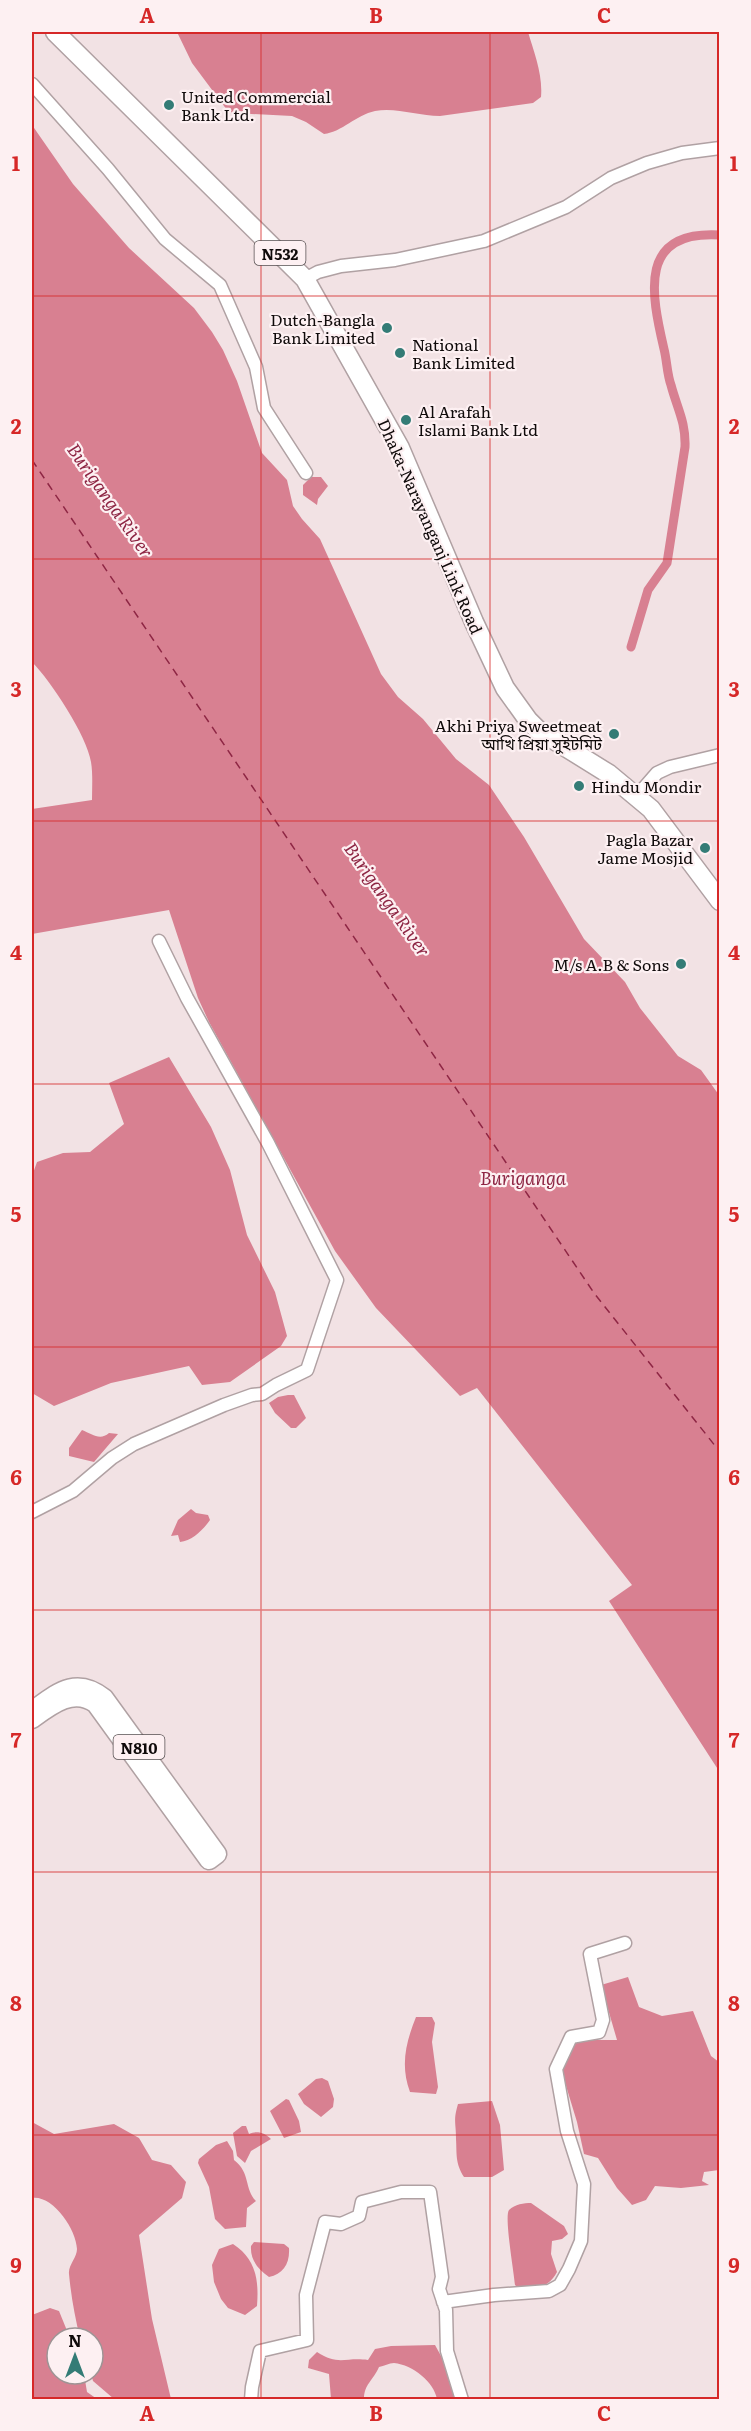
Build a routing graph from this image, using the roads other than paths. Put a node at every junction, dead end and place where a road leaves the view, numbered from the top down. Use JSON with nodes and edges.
{"nodes":[{"id":1,"x":55,"y":32,"type":"edge"},
{"id":2,"x":32,"y":84,"type":"edge"},
{"id":3,"x":720,"y":148,"type":"edge"},
{"id":4,"x":305,"y":279,"type":"junction"},
{"id":5,"x":306,"y":473,"type":"dead end"},
{"id":6,"x":720,"y":755,"type":"edge"},
{"id":7,"x":637,"y":796,"type":"junction"},
{"id":8,"x":720,"y":901,"type":"edge"},
{"id":9,"x":159,"y":941,"type":"dead end"},
{"id":10,"x":32,"y":1512,"type":"edge"},
{"id":11,"x":32,"y":1711,"type":"edge"},
{"id":12,"x":32,"y":1719,"type":"edge"},
{"id":13,"x":625,"y":1944,"type":"dead end"},
{"id":14,"x":443,"y":2302,"type":"junction"},
{"id":15,"x":251,"y":2400,"type":"edge"},
{"id":16,"x":462,"y":2400,"type":"edge"}],
"edges":[{"from":1,"to":4,"type":"highway","name":"Dhaka-Narayanganj Link Road","number":"N532"},
{"from":2,"to":5,"type":"street"},
{"from":3,"to":4,"type":"street"},
{"from":4,"to":7,"type":"highway","name":"Dhaka-Narayanganj Link Road","number":"N532"},
{"from":6,"to":7,"type":"street"},
{"from":7,"to":8,"type":"highway","name":"Dhaka-Narayanganj Link Road","number":"N532"},
{"from":9,"to":10,"type":"street"},
{"from":11,"to":12,"type":"highway","number":"N810"},
{"from":13,"to":14,"type":"street"},
{"from":14,"to":15,"type":"street"},
{"from":14,"to":16,"type":"street"}]}
